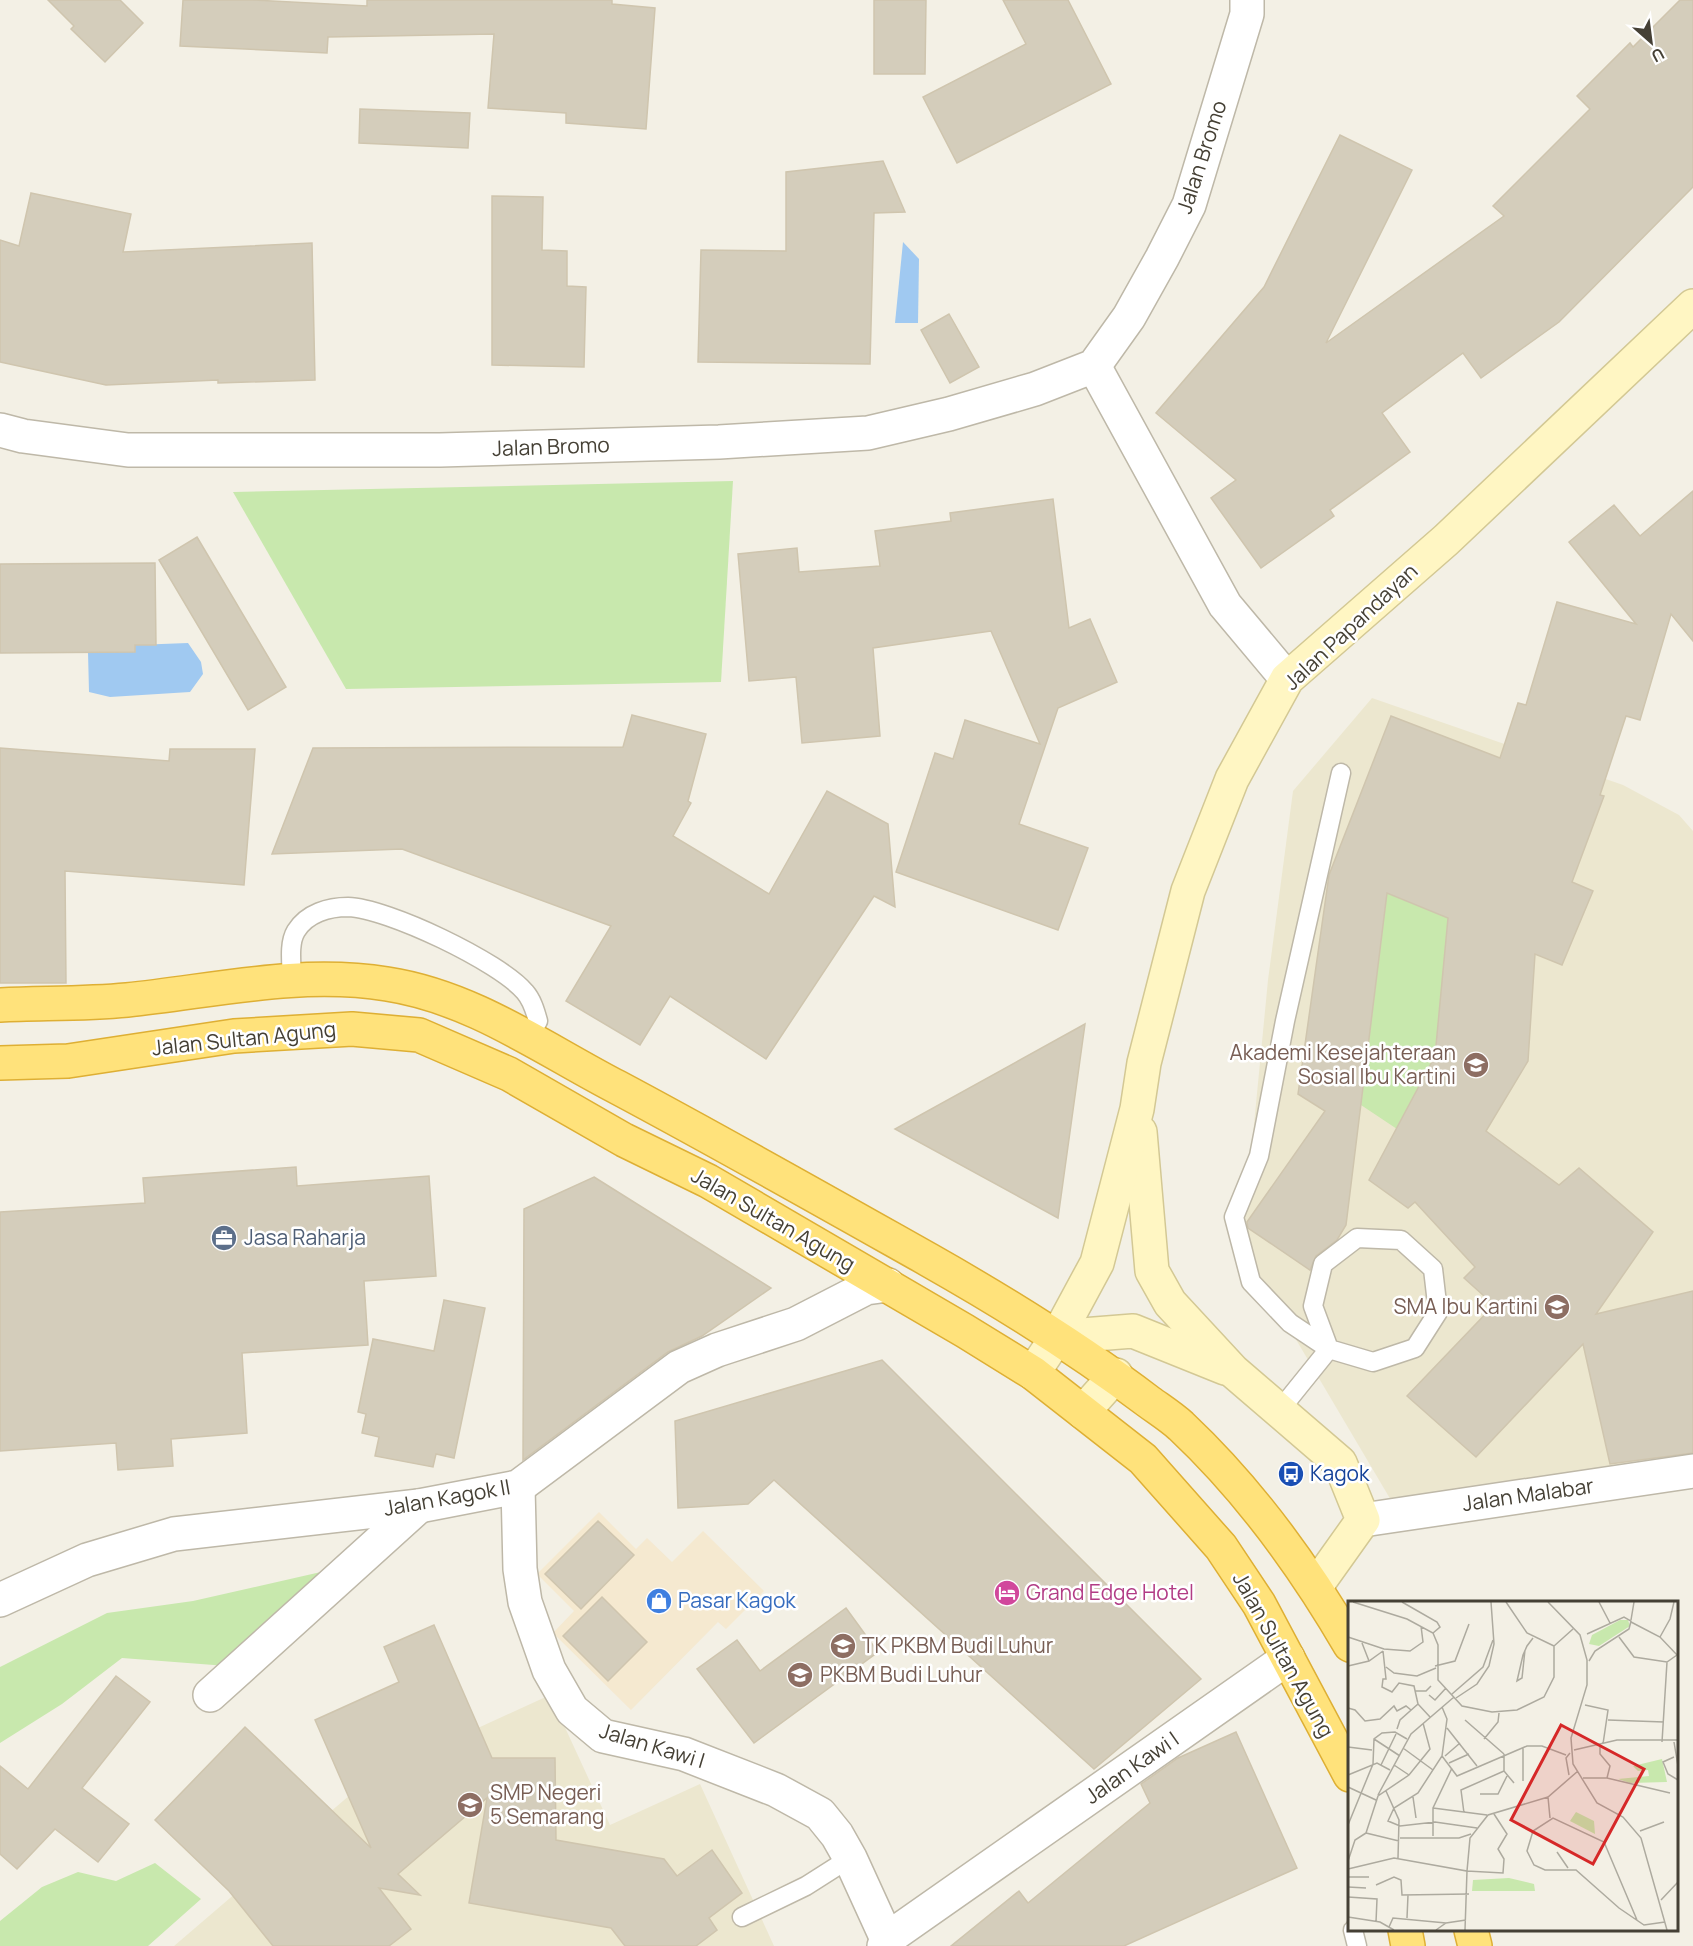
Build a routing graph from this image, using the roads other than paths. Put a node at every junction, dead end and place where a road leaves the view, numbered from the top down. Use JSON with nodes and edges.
{"nodes":[{"id":1,"x":1247,"y":0,"type":"edge"},
{"id":2,"x":1693,"y":306,"type":"edge"},
{"id":3,"x":1094,"y":366,"type":"junction"},
{"id":4,"x":0,"y":430,"type":"edge"},
{"id":5,"x":1287,"y":679,"type":"junction"},
{"id":6,"x":1341,"y":773,"type":"dead end"},
{"id":7,"x":292,"y":981,"type":"junction"},
{"id":8,"x":0,"y":1005,"type":"edge"},
{"id":9,"x":528,"y":1038,"type":"junction"},
{"id":10,"x":0,"y":1063,"type":"edge"},
{"id":11,"x":1137,"y":1109,"type":"junction"},
{"id":12,"x":888,"y":1285,"type":"junction"},
{"id":13,"x":1057,"y":1337,"type":"junction"},
{"id":14,"x":1329,"y":1348,"type":"junction"},
{"id":15,"x":1233,"y":1371,"type":"junction"},
{"id":16,"x":1033,"y":1373,"type":"junction"},
{"id":17,"x":1116,"y":1375,"type":"junction"},
{"id":18,"x":1083,"y":1412,"type":"junction"},
{"id":19,"x":1279,"y":1412,"type":"junction"},
{"id":20,"x":1693,"y":1471,"type":"edge"},
{"id":21,"x":518,"y":1487,"type":"junction"},
{"id":22,"x":419,"y":1506,"type":"junction"},
{"id":23,"x":1363,"y":1520,"type":"junction"},
{"id":24,"x":1316,"y":1586,"type":"junction"},
{"id":25,"x":0,"y":1600,"type":"edge"},
{"id":26,"x":1348,"y":1642,"type":"edge"},
{"id":27,"x":1288,"y":1658,"type":"junction"},
{"id":28,"x":210,"y":1695,"type":"dead end"},
{"id":29,"x":1348,"y":1771,"type":"edge"},
{"id":30,"x":850,"y":1858,"type":"junction"},
{"id":31,"x":742,"y":1917,"type":"dead end"},
{"id":32,"x":1353,"y":1931,"type":"edge"},
{"id":33,"x":1405,"y":1931,"type":"edge"},
{"id":34,"x":1471,"y":1931,"type":"edge"},
{"id":35,"x":886,"y":1942,"type":"edge"},
{"id":36,"x":1357,"y":1946,"type":"edge"},
{"id":37,"x":1408,"y":1946,"type":"edge"},
{"id":38,"x":1475,"y":1946,"type":"edge"}],
"edges":[{"from":1,"to":3,"type":"street","name":"Jalan Bromo"},
{"from":2,"to":5,"type":"main road","name":"Jalan Papandayan"},
{"from":3,"to":4,"type":"street","name":"Jalan Bromo"},
{"from":3,"to":5,"type":"street"},
{"from":5,"to":11,"type":"main road","name":"Jalan Papandayan"},
{"from":6,"to":14,"type":"lane"},
{"from":7,"to":8,"type":"highway","name":"Jalan Sultan Agung"},
{"from":7,"to":9,"type":"highway","name":"Jalan Sultan Agung"},
{"from":7,"to":9,"type":"lane"},
{"from":9,"to":13,"type":"highway","name":"Jalan Sultan Agung"},
{"from":10,"to":12,"type":"highway","name":"Jalan Sultan Agung"},
{"from":11,"to":13,"type":"main road","name":"Jalan Papandayan"},
{"from":11,"to":15,"type":"main road","name":"Jalan Papandayan"},
{"from":12,"to":16,"type":"highway","name":"Jalan Sultan Agung"},
{"from":12,"to":21,"type":"street","name":"Jalan Kagok II"},
{"from":13,"to":15,"type":"main road"},
{"from":13,"to":16,"type":"main road","name":"Jalan Papandayan"},
{"from":13,"to":17,"type":"highway","name":"Jalan Sultan Agung"},
{"from":14,"to":14,"type":"lane"},
{"from":14,"to":19,"type":"lane"},
{"from":15,"to":19,"type":"main road","name":"Jalan Papandayan"},
{"from":16,"to":18,"type":"highway","name":"Jalan Sultan Agung"},
{"from":17,"to":18,"type":"main road"},
{"from":17,"to":24,"type":"highway","name":"Jalan Sultan Agung"},
{"from":18,"to":27,"type":"highway","name":"Jalan Sultan Agung"},
{"from":19,"to":23,"type":"main road","name":"Jalan Papandayan"},
{"from":20,"to":23,"type":"street","name":"Jalan Malabar"},
{"from":21,"to":22,"type":"street","name":"Jalan Kagok II"},
{"from":21,"to":30,"type":"street","name":"Jalan Kawi I"},
{"from":22,"to":25,"type":"street","name":"Jalan Kagok II"},
{"from":22,"to":28,"type":"street"},
{"from":23,"to":24,"type":"main road"},
{"from":24,"to":26,"type":"highway","name":"Jalan Sultan Agung"},
{"from":27,"to":29,"type":"highway","name":"Jalan Sultan Agung"},
{"from":27,"to":35,"type":"street","name":"Jalan Kawi I"},
{"from":30,"to":31,"type":"lane"},
{"from":30,"to":35,"type":"street","name":"Jalan Kawi I"},
{"from":32,"to":36,"type":"lane"},
{"from":33,"to":37,"type":"highway"},
{"from":34,"to":38,"type":"highway"}]}
